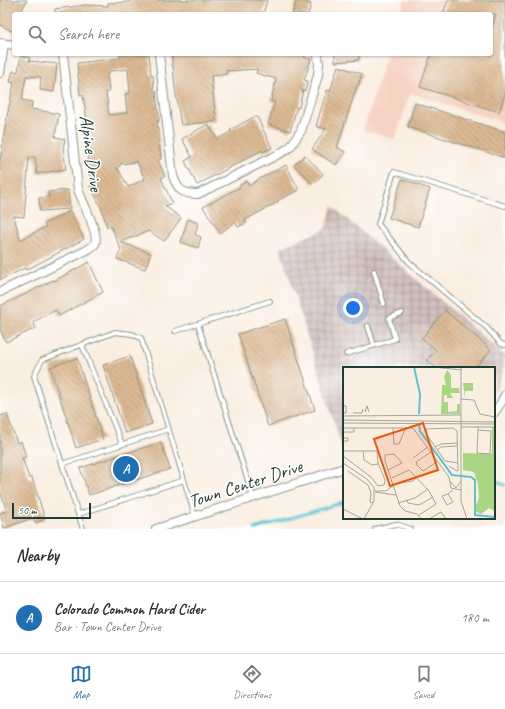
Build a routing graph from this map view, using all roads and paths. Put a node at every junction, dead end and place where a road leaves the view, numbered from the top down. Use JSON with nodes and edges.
{"nodes":[{"id":1,"x":2,"y":44,"type":"edge"},
{"id":2,"x":12,"y":45,"type":"edge"},
{"id":3,"x":62,"y":56,"type":"edge"},
{"id":4,"x":159,"y":56,"type":"edge"},
{"id":5,"x":318,"y":56,"type":"edge"},
{"id":6,"x":0,"y":73,"type":"edge"},
{"id":7,"x":505,"y":206,"type":"edge"},
{"id":8,"x":374,"y":271,"type":"dead end"},
{"id":9,"x":0,"y":292,"type":"edge"},
{"id":10,"x":270,"y":301,"type":"dead end"},
{"id":11,"x":384,"y":304,"type":"dead end"},
{"id":12,"x":402,"y":313,"type":"dead end"},
{"id":13,"x":198,"y":324,"type":"junction"},
{"id":14,"x":368,"y":326,"type":"dead end"},
{"id":15,"x":175,"y":332,"type":"dead end"},
{"id":16,"x":82,"y":345,"type":"junction"},
{"id":17,"x":374,"y":345,"type":"junction"},
{"id":18,"x":505,"y":345,"type":"edge"},
{"id":19,"x":346,"y":354,"type":"dead end"},
{"id":20,"x":505,"y":395,"type":"edge"},
{"id":21,"x":495,"y":412,"type":"edge"},
{"id":22,"x":169,"y":429,"type":"junction"},
{"id":23,"x":122,"y":444,"type":"junction"},
{"id":24,"x":62,"y":464,"type":"junction"},
{"id":25,"x":343,"y":468,"type":"edge"},
{"id":26,"x":184,"y":480,"type":"junction"},
{"id":27,"x":253,"y":498,"type":"junction"},
{"id":28,"x":79,"y":514,"type":"junction"},
{"id":29,"x":195,"y":516,"type":"junction"},
{"id":30,"x":84,"y":529,"type":"edge"},
{"id":31,"x":156,"y":529,"type":"edge"},
{"id":32,"x":375,"y":529,"type":"edge"},
{"id":33,"x":411,"y":529,"type":"edge"}],
"edges":[{"from":1,"to":2,"type":"street"},
{"from":1,"to":6,"type":"street"},
{"from":3,"to":9,"type":"street","name":"Alpine Drive"},
{"from":4,"to":5,"type":"street"},
{"from":7,"to":18,"type":"lane"},
{"from":8,"to":11,"type":"lane"},
{"from":10,"to":13,"type":"lane"},
{"from":12,"to":17,"type":"lane"},
{"from":13,"to":15,"type":"lane"},
{"from":13,"to":27,"type":"lane"},
{"from":14,"to":17,"type":"lane"},
{"from":16,"to":22,"type":"lane"},
{"from":16,"to":23,"type":"lane"},
{"from":16,"to":24,"type":"lane"},
{"from":17,"to":19,"type":"lane"},
{"from":20,"to":21,"type":"street"},
{"from":22,"to":23,"type":"lane"},
{"from":22,"to":26,"type":"lane"},
{"from":23,"to":24,"type":"lane"},
{"from":24,"to":28,"type":"lane"},
{"from":25,"to":27,"type":"street","name":"Town Center Drive"},
{"from":26,"to":28,"type":"lane"},
{"from":26,"to":29,"type":"lane"},
{"from":27,"to":29,"type":"street","name":"Town Center Drive"},
{"from":28,"to":30,"type":"lane"},
{"from":29,"to":31,"type":"street","name":"Town Center Drive"},
{"from":32,"to":33,"type":"lane"}]}
